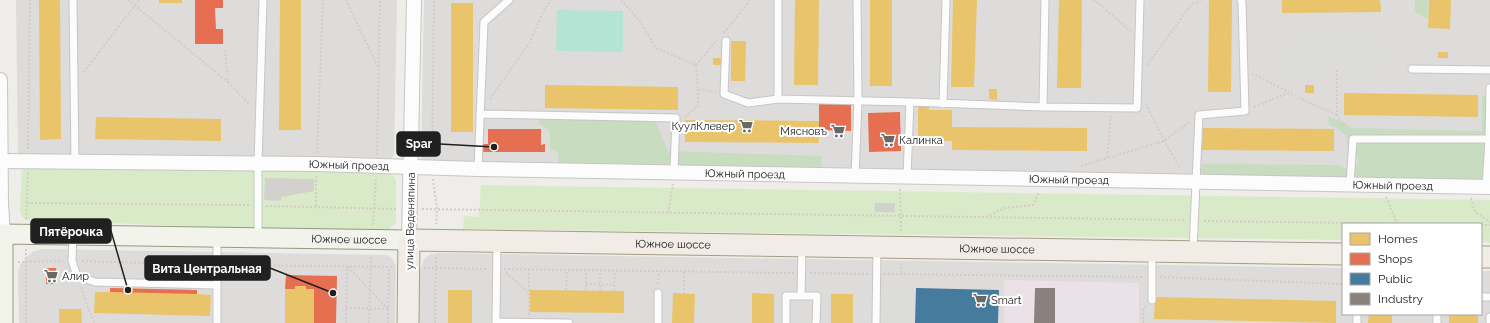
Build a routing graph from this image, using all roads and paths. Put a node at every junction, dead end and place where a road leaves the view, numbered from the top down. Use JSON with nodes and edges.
{"nodes":[{"id":1,"x":30,"y":0,"type":"edge"},
{"id":2,"x":73,"y":0,"type":"edge"},
{"id":3,"x":128,"y":0,"type":"edge"},
{"id":4,"x":139,"y":0,"type":"edge"},
{"id":5,"x":263,"y":0,"type":"edge"},
{"id":6,"x":323,"y":0,"type":"edge"},
{"id":7,"x":346,"y":0,"type":"edge"},
{"id":8,"x":380,"y":0,"type":"edge"},
{"id":9,"x":414,"y":0,"type":"edge"},
{"id":10,"x":434,"y":0,"type":"edge"},
{"id":11,"x":509,"y":0,"type":"edge"},
{"id":12,"x":551,"y":0,"type":"edge"},
{"id":13,"x":621,"y":0,"type":"edge"},
{"id":14,"x":778,"y":0,"type":"edge"},
{"id":15,"x":857,"y":0,"type":"edge"},
{"id":16,"x":946,"y":0,"type":"edge"},
{"id":17,"x":1046,"y":0,"type":"edge"},
{"id":18,"x":1093,"y":0,"type":"edge"},
{"id":19,"x":1140,"y":0,"type":"edge"},
{"id":20,"x":1201,"y":0,"type":"edge"},
{"id":21,"x":1241,"y":0,"type":"edge"},
{"id":22,"x":134,"y":6,"type":"junction"},
{"id":23,"x":1139,"y":39,"type":"junction"},
{"id":24,"x":726,"y":41,"type":"dead end"},
{"id":25,"x":225,"y":50,"type":"dead end"},
{"id":26,"x":378,"y":68,"type":"junction"},
{"id":27,"x":1244,"y":69,"type":"junction"},
{"id":28,"x":1412,"y":69,"type":"dead end"},
{"id":29,"x":1337,"y":70,"type":"dead end"},
{"id":30,"x":1490,"y":70,"type":"edge"},
{"id":31,"x":1138,"y":77,"type":"junction"},
{"id":32,"x":0,"y":80,"type":"edge"},
{"id":33,"x":228,"y":82,"type":"junction"},
{"id":34,"x":74,"y":84,"type":"junction"},
{"id":35,"x":1490,"y":88,"type":"edge"},
{"id":36,"x":698,"y":89,"type":"junction"},
{"id":37,"x":1290,"y":92,"type":"junction"},
{"id":38,"x":1137,"y":93,"type":"junction"},
{"id":39,"x":724,"y":94,"type":"junction"},
{"id":40,"x":778,"y":100,"type":"junction"},
{"id":41,"x":858,"y":101,"type":"junction"},
{"id":42,"x":910,"y":102,"type":"junction"},
{"id":43,"x":943,"y":104,"type":"junction"},
{"id":44,"x":260,"y":106,"type":"junction"},
{"id":45,"x":1043,"y":107,"type":"junction"},
{"id":46,"x":1112,"y":108,"type":"junction"},
{"id":47,"x":1245,"y":111,"type":"junction"},
{"id":48,"x":480,"y":114,"type":"junction"},
{"id":49,"x":1337,"y":115,"type":"junction"},
{"id":50,"x":676,"y":124,"type":"junction"},
{"id":51,"x":1489,"y":138,"type":"junction"},
{"id":52,"x":1353,"y":139,"type":"junction"},
{"id":53,"x":1108,"y":157,"type":"dead end"},
{"id":54,"x":28,"y":161,"type":"junction"},
{"id":55,"x":75,"y":162,"type":"junction"},
{"id":56,"x":258,"y":163,"type":"junction"},
{"id":57,"x":317,"y":164,"type":"junction"},
{"id":58,"x":376,"y":165,"type":"junction"},
{"id":59,"x":410,"y":165,"type":"junction"},
{"id":60,"x":431,"y":166,"type":"junction"},
{"id":61,"x":0,"y":167,"type":"edge"},
{"id":62,"x":478,"y":169,"type":"junction"},
{"id":63,"x":674,"y":172,"type":"junction"},
{"id":64,"x":855,"y":176,"type":"junction"},
{"id":65,"x":903,"y":176,"type":"junction"},
{"id":66,"x":1192,"y":182,"type":"junction"},
{"id":67,"x":1350,"y":184,"type":"junction"},
{"id":68,"x":1381,"y":185,"type":"junction"},
{"id":69,"x":1469,"y":186,"type":"junction"},
{"id":70,"x":1488,"y":187,"type":"edge"},
{"id":71,"x":27,"y":203,"type":"junction"},
{"id":72,"x":0,"y":204,"type":"edge"},
{"id":73,"x":257,"y":206,"type":"junction"},
{"id":74,"x":316,"y":206,"type":"junction"},
{"id":75,"x":397,"y":208,"type":"dead end"},
{"id":76,"x":374,"y":209,"type":"junction"},
{"id":77,"x":420,"y":209,"type":"dead end"},
{"id":78,"x":437,"y":209,"type":"junction"},
{"id":79,"x":668,"y":213,"type":"junction"},
{"id":80,"x":901,"y":216,"type":"junction"},
{"id":81,"x":26,"y":220,"type":"dead end"},
{"id":82,"x":1194,"y":221,"type":"junction"},
{"id":83,"x":1342,"y":223,"type":"edge"},
{"id":84,"x":1397,"y":223,"type":"edge"},
{"id":85,"x":1490,"y":224,"type":"edge"},
{"id":86,"x":373,"y":227,"type":"dead end"},
{"id":87,"x":436,"y":229,"type":"dead end"},
{"id":88,"x":3,"y":234,"type":"junction"},
{"id":89,"x":73,"y":234,"type":"junction"},
{"id":90,"x":217,"y":237,"type":"junction"},
{"id":91,"x":258,"y":238,"type":"junction"},
{"id":92,"x":409,"y":240,"type":"junction"},
{"id":93,"x":497,"y":241,"type":"junction"},
{"id":94,"x":802,"y":247,"type":"junction"},
{"id":95,"x":877,"y":248,"type":"junction"},
{"id":96,"x":901,"y":248,"type":"junction"},
{"id":97,"x":26,"y":249,"type":"dead end"},
{"id":98,"x":1152,"y":251,"type":"junction"},
{"id":99,"x":1192,"y":252,"type":"junction"},
{"id":100,"x":436,"y":253,"type":"dead end"},
{"id":101,"x":1342,"y":254,"type":"edge"},
{"id":102,"x":371,"y":255,"type":"dead end"},
{"id":103,"x":72,"y":261,"type":"junction"},
{"id":104,"x":3,"y":262,"type":"junction"},
{"id":105,"x":25,"y":262,"type":"junction"},
{"id":106,"x":217,"y":265,"type":"junction"},
{"id":107,"x":347,"y":266,"type":"junction"},
{"id":108,"x":371,"y":266,"type":"junction"},
{"id":109,"x":389,"y":267,"type":"junction"},
{"id":110,"x":396,"y":267,"type":"dead end"},
{"id":111,"x":502,"y":269,"type":"dead end"},
{"id":112,"x":529,"y":270,"type":"dead end"},
{"id":113,"x":567,"y":270,"type":"dead end"},
{"id":114,"x":586,"y":271,"type":"dead end"},
{"id":115,"x":600,"y":271,"type":"dead end"},
{"id":116,"x":614,"y":271,"type":"dead end"},
{"id":117,"x":658,"y":271,"type":"dead end"},
{"id":118,"x":684,"y":272,"type":"dead end"},
{"id":119,"x":902,"y":274,"type":"dead end"},
{"id":120,"x":77,"y":276,"type":"junction"},
{"id":121,"x":1,"y":282,"type":"edge"},
{"id":122,"x":586,"y":284,"type":"junction"},
{"id":123,"x":217,"y":285,"type":"junction"},
{"id":124,"x":600,"y":285,"type":"junction"},
{"id":125,"x":614,"y":285,"type":"junction"},
{"id":126,"x":370,"y":290,"type":"junction"},
{"id":127,"x":566,"y":290,"type":"dead end"},
{"id":128,"x":586,"y":291,"type":"dead end"},
{"id":129,"x":600,"y":291,"type":"dead end"},
{"id":130,"x":614,"y":291,"type":"dead end"},
{"id":131,"x":529,"y":292,"type":"junction"},
{"id":132,"x":658,"y":293,"type":"joint"},
{"id":133,"x":684,"y":294,"type":"dead end"},
{"id":134,"x":801,"y":296,"type":"junction"},
{"id":135,"x":1152,"y":300,"type":"joint"},
{"id":136,"x":346,"y":308,"type":"junction"},
{"id":137,"x":369,"y":309,"type":"junction"},
{"id":138,"x":388,"y":309,"type":"junction"},
{"id":139,"x":1490,"y":316,"type":"edge"},
{"id":140,"x":497,"y":322,"type":"edge"},
{"id":141,"x":529,"y":322,"type":"edge"},
{"id":142,"x":3,"y":323,"type":"edge"},
{"id":143,"x":26,"y":323,"type":"edge"},
{"id":144,"x":95,"y":323,"type":"edge"},
{"id":145,"x":217,"y":323,"type":"edge"},
{"id":146,"x":346,"y":323,"type":"edge"},
{"id":147,"x":369,"y":323,"type":"edge"},
{"id":148,"x":388,"y":323,"type":"edge"},
{"id":149,"x":408,"y":323,"type":"edge"},
{"id":150,"x":435,"y":323,"type":"edge"},
{"id":151,"x":568,"y":323,"type":"edge"},
{"id":152,"x":658,"y":323,"type":"edge"},
{"id":153,"x":786,"y":323,"type":"edge"},
{"id":154,"x":816,"y":323,"type":"edge"},
{"id":155,"x":876,"y":323,"type":"edge"},
{"id":156,"x":1144,"y":323,"type":"edge"},
{"id":157,"x":1490,"y":323,"type":"edge"}],
"edges":[{"from":1,"to":54,"type":"path"},
{"from":2,"to":34,"type":"lane"},
{"from":3,"to":22,"type":"path"},
{"from":4,"to":22,"type":"path"},
{"from":5,"to":44,"type":"lane"},
{"from":6,"to":57,"type":"path"},
{"from":7,"to":26,"type":"path"},
{"from":8,"to":26,"type":"path"},
{"from":9,"to":59,"type":"street","name":"улица Веденяпина"},
{"from":10,"to":60,"type":"path"},
{"from":11,"to":48,"type":"lane"},
{"from":12,"to":48,"type":"path"},
{"from":13,"to":36,"type":"path"},
{"from":14,"to":40,"type":"lane"},
{"from":15,"to":41,"type":"lane"},
{"from":16,"to":43,"type":"lane"},
{"from":17,"to":45,"type":"lane"},
{"from":18,"to":23,"type":"path"},
{"from":19,"to":23,"type":"lane"},
{"from":20,"to":31,"type":"path"},
{"from":21,"to":27,"type":"lane"},
{"from":22,"to":33,"type":"path"},
{"from":22,"to":34,"type":"path"},
{"from":23,"to":31,"type":"lane"},
{"from":24,"to":39,"type":"lane"},
{"from":25,"to":33,"type":"path"},
{"from":26,"to":58,"type":"path"},
{"from":27,"to":37,"type":"path"},
{"from":27,"to":47,"type":"lane"},
{"from":28,"to":30,"type":"lane"},
{"from":29,"to":49,"type":"path"},
{"from":31,"to":38,"type":"lane"},
{"from":32,"to":61,"type":"street"},
{"from":33,"to":44,"type":"path"},
{"from":34,"to":55,"type":"lane"},
{"from":35,"to":51,"type":"lane"},
{"from":36,"to":39,"type":"path"},
{"from":36,"to":50,"type":"path"},
{"from":37,"to":47,"type":"path"},
{"from":37,"to":49,"type":"path"},
{"from":38,"to":46,"type":"lane"},
{"from":38,"to":66,"type":"path"},
{"from":39,"to":40,"type":"lane"},
{"from":40,"to":41,"type":"lane"},
{"from":41,"to":42,"type":"lane"},
{"from":41,"to":64,"type":"lane"},
{"from":42,"to":43,"type":"lane"},
{"from":42,"to":65,"type":"lane"},
{"from":43,"to":45,"type":"lane"},
{"from":44,"to":56,"type":"lane"},
{"from":45,"to":46,"type":"lane"},
{"from":46,"to":53,"type":"path"},
{"from":47,"to":66,"type":"lane"},
{"from":48,"to":50,"type":"lane"},
{"from":48,"to":62,"type":"lane"},
{"from":49,"to":52,"type":"path"},
{"from":50,"to":63,"type":"lane"},
{"from":51,"to":52,"type":"lane"},
{"from":51,"to":70,"type":"lane"},
{"from":52,"to":67,"type":"lane"},
{"from":54,"to":55,"type":"street","name":"Южный проезд"},
{"from":54,"to":61,"type":"street","name":"Южный проезд"},
{"from":54,"to":71,"type":"path"},
{"from":55,"to":56,"type":"street","name":"Южный проезд"},
{"from":56,"to":57,"type":"street","name":"Южный проезд"},
{"from":56,"to":73,"type":"lane"},
{"from":57,"to":58,"type":"street","name":"Южный проезд"},
{"from":57,"to":74,"type":"path"},
{"from":58,"to":59,"type":"street","name":"Южный проезд"},
{"from":58,"to":76,"type":"path"},
{"from":59,"to":60,"type":"street","name":"Южный проезд"},
{"from":59,"to":92,"type":"street","name":"улица Веденяпина"},
{"from":60,"to":62,"type":"street","name":"Южный проезд"},
{"from":60,"to":78,"type":"path"},
{"from":61,"to":72,"type":"street"},
{"from":62,"to":63,"type":"street","name":"Южный проезд"},
{"from":63,"to":64,"type":"street","name":"Южный проезд"},
{"from":63,"to":79,"type":"path"},
{"from":64,"to":65,"type":"street","name":"Южный проезд"},
{"from":65,"to":66,"type":"street","name":"Южный проезд"},
{"from":65,"to":80,"type":"path"},
{"from":66,"to":67,"type":"street","name":"Южный проезд"},
{"from":66,"to":82,"type":"lane"},
{"from":67,"to":68,"type":"street","name":"Южный проезд"},
{"from":68,"to":69,"type":"street","name":"Южный проезд"},
{"from":68,"to":84,"type":"path"},
{"from":69,"to":70,"type":"street","name":"Южный проезд"},
{"from":69,"to":85,"type":"path"},
{"from":71,"to":73,"type":"path"},
{"from":71,"to":81,"type":"path"},
{"from":72,"to":88,"type":"street"},
{"from":73,"to":74,"type":"path"},
{"from":73,"to":91,"type":"lane"},
{"from":74,"to":76,"type":"path"},
{"from":75,"to":76,"type":"path"},
{"from":76,"to":86,"type":"path"},
{"from":77,"to":78,"type":"path"},
{"from":78,"to":79,"type":"path"},
{"from":78,"to":87,"type":"path"},
{"from":79,"to":80,"type":"path"},
{"from":80,"to":82,"type":"path"},
{"from":80,"to":96,"type":"path"},
{"from":82,"to":83,"type":"path"},
{"from":82,"to":99,"type":"lane"},
{"from":88,"to":89,"type":"street","name":"Южное шоссе"},
{"from":88,"to":104,"type":"street"},
{"from":89,"to":90,"type":"street","name":"Южное шоссе"},
{"from":89,"to":103,"type":"lane"},
{"from":90,"to":91,"type":"street","name":"Южное шоссе"},
{"from":90,"to":106,"type":"lane"},
{"from":91,"to":92,"type":"street","name":"Южное шоссе"},
{"from":92,"to":93,"type":"main road","name":"Южное шоссе"},
{"from":92,"to":149,"type":"main road","name":"улица Веденяпина"},
{"from":93,"to":94,"type":"main road","name":"Южное шоссе"},
{"from":93,"to":140,"type":"lane"},
{"from":94,"to":95,"type":"main road","name":"Южное шоссе"},
{"from":94,"to":134,"type":"lane"},
{"from":95,"to":96,"type":"main road","name":"Южное шоссе"},
{"from":95,"to":155,"type":"lane"},
{"from":96,"to":98,"type":"main road","name":"Южное шоссе"},
{"from":96,"to":119,"type":"path"},
{"from":97,"to":105,"type":"path"},
{"from":98,"to":99,"type":"main road","name":"Южное шоссе"},
{"from":98,"to":135,"type":"lane"},
{"from":99,"to":101,"type":"main road","name":"Южное шоссе"},
{"from":100,"to":150,"type":"path"},
{"from":102,"to":108,"type":"path"},
{"from":103,"to":105,"type":"path"},
{"from":103,"to":106,"type":"path"},
{"from":103,"to":120,"type":"lane"},
{"from":104,"to":105,"type":"path"},
{"from":104,"to":121,"type":"street"},
{"from":105,"to":143,"type":"path"},
{"from":106,"to":107,"type":"path"},
{"from":106,"to":123,"type":"lane"},
{"from":107,"to":108,"type":"path"},
{"from":107,"to":126,"type":"path"},
{"from":107,"to":136,"type":"path"},
{"from":108,"to":109,"type":"path"},
{"from":108,"to":126,"type":"path"},
{"from":109,"to":110,"type":"path"},
{"from":109,"to":138,"type":"path"},
{"from":111,"to":131,"type":"path"},
{"from":112,"to":131,"type":"path"},
{"from":113,"to":127,"type":"path"},
{"from":114,"to":122,"type":"path"},
{"from":115,"to":124,"type":"path"},
{"from":116,"to":125,"type":"path"},
{"from":117,"to":132,"type":"path"},
{"from":118,"to":133,"type":"path"},
{"from":120,"to":123,"type":"lane"},
{"from":120,"to":144,"type":"path"},
{"from":121,"to":142,"type":"street"},
{"from":122,"to":124,"type":"path"},
{"from":122,"to":128,"type":"path"},
{"from":123,"to":145,"type":"lane"},
{"from":124,"to":125,"type":"path"},
{"from":124,"to":129,"type":"path"},
{"from":125,"to":130,"type":"path"},
{"from":126,"to":137,"type":"path"},
{"from":126,"to":138,"type":"path"},
{"from":131,"to":141,"type":"path"},
{"from":132,"to":152,"type":"lane"},
{"from":134,"to":153,"type":"lane"},
{"from":134,"to":154,"type":"lane"},
{"from":135,"to":156,"type":"path"},
{"from":136,"to":137,"type":"path"},
{"from":136,"to":146,"type":"path"},
{"from":137,"to":138,"type":"path"},
{"from":137,"to":147,"type":"path"},
{"from":138,"to":148,"type":"path"},
{"from":139,"to":157,"type":"lane"},
{"from":140,"to":141,"type":"lane"},
{"from":141,"to":151,"type":"lane"}]}
